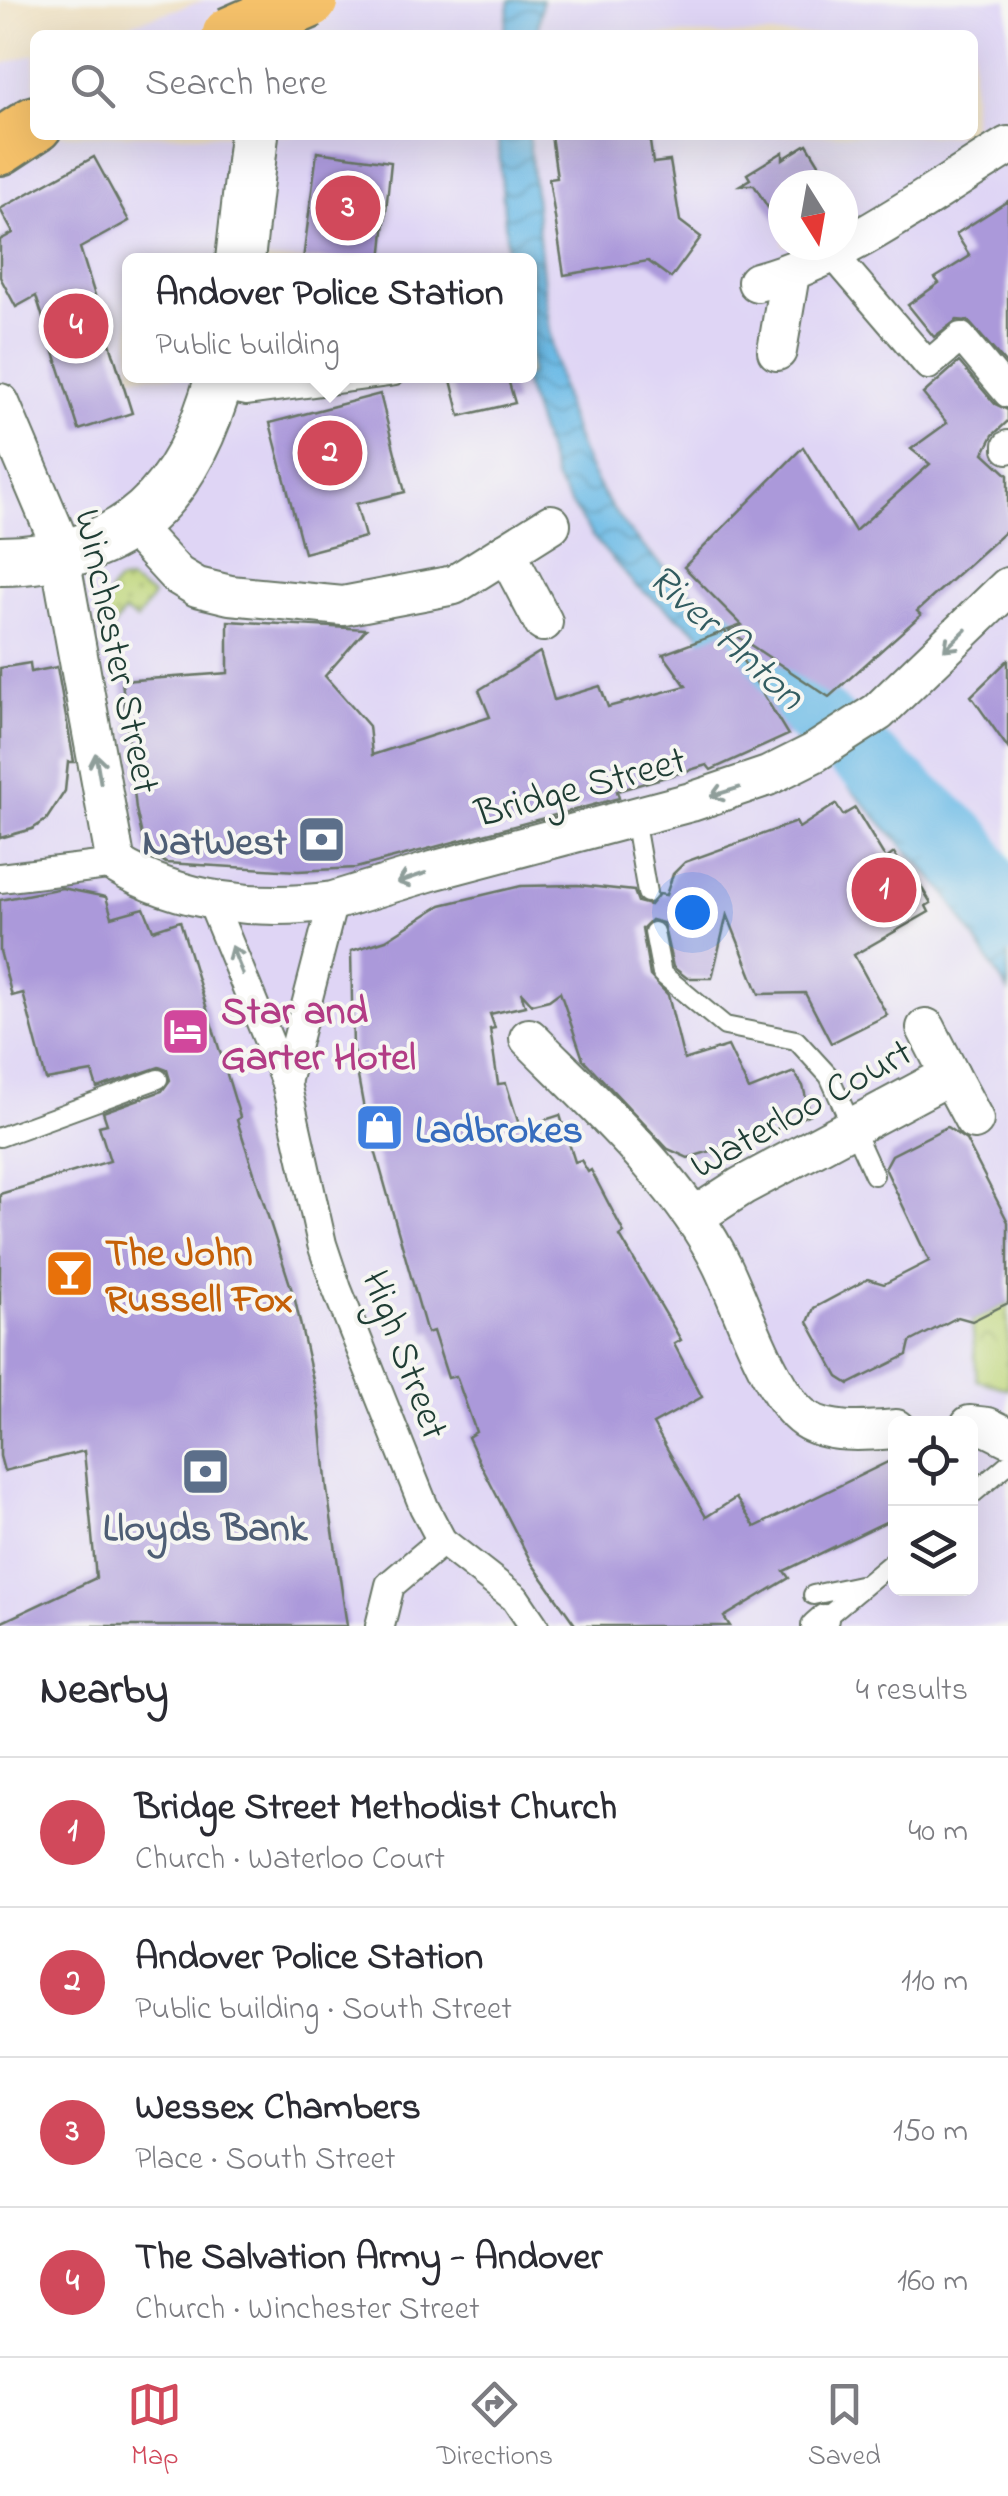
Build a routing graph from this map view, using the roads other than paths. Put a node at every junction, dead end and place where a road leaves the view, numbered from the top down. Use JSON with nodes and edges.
{"nodes":[{"id":1,"x":258,"y":0,"type":"edge"},
{"id":2,"x":310,"y":0,"type":"edge"},
{"id":3,"x":241,"y":30,"type":"edge"},
{"id":4,"x":258,"y":30,"type":"edge"},
{"id":5,"x":253,"y":140,"type":"edge"},
{"id":6,"x":1008,"y":146,"type":"edge"},
{"id":7,"x":858,"y":236,"type":"edge"},
{"id":8,"x":241,"y":253,"type":"edge"},
{"id":9,"x":814,"y":260,"type":"edge"},
{"id":10,"x":839,"y":260,"type":"edge"},
{"id":11,"x":778,"y":351,"type":"dead end"},
{"id":12,"x":218,"y":383,"type":"edge"},
{"id":13,"x":220,"y":383,"type":"edge"},
{"id":14,"x":342,"y":383,"type":"edge"},
{"id":15,"x":1008,"y":393,"type":"edge"},
{"id":16,"x":0,"y":404,"type":"edge"},
{"id":17,"x":130,"y":524,"type":"junction"},
{"id":18,"x":552,"y":524,"type":"dead end"},
{"id":19,"x":506,"y":552,"type":"junction"},
{"id":20,"x":61,"y":556,"type":"junction"},
{"id":21,"x":0,"y":560,"type":"edge"},
{"id":22,"x":1008,"y":587,"type":"edge"},
{"id":23,"x":543,"y":622,"type":"dead end"},
{"id":24,"x":634,"y":818,"type":"junction"},
{"id":25,"x":116,"y":864,"type":"junction"},
{"id":26,"x":0,"y":878,"type":"edge"},
{"id":27,"x":647,"y":893,"type":"dead end"},
{"id":28,"x":211,"y":900,"type":"junction"},
{"id":29,"x":334,"y":901,"type":"junction"},
{"id":30,"x":654,"y":932,"type":"dead end"},
{"id":31,"x":921,"y":1020,"type":"dead end"},
{"id":32,"x":529,"y":1038,"type":"dead end"},
{"id":33,"x":950,"y":1076,"type":"junction"},
{"id":34,"x":158,"y":1079,"type":"dead end"},
{"id":35,"x":286,"y":1083,"type":"junction"},
{"id":36,"x":974,"y":1120,"type":"dead end"},
{"id":37,"x":853,"y":1128,"type":"junction"},
{"id":38,"x":0,"y":1138,"type":"edge"},
{"id":39,"x":874,"y":1175,"type":"dead end"},
{"id":40,"x":694,"y":1218,"type":"junction"},
{"id":41,"x":978,"y":1426,"type":"edge"},
{"id":42,"x":888,"y":1429,"type":"edge"},
{"id":43,"x":1008,"y":1437,"type":"edge"},
{"id":44,"x":1008,"y":1464,"type":"edge"},
{"id":45,"x":978,"y":1489,"type":"edge"},
{"id":46,"x":442,"y":1541,"type":"junction"},
{"id":47,"x":888,"y":1566,"type":"edge"},
{"id":48,"x":818,"y":1614,"type":"edge"},
{"id":49,"x":380,"y":1626,"type":"edge"},
{"id":50,"x":534,"y":1626,"type":"edge"}],
"edges":[{"from":1,"to":4,"type":"street"},
{"from":2,"to":3,"type":"main road","bridge":true},
{"from":5,"to":8,"type":"street"},
{"from":6,"to":7,"type":"street"},
{"from":9,"to":11,"type":"street"},
{"from":10,"to":15,"type":"street"},
{"from":12,"to":17,"type":"street"},
{"from":13,"to":14,"type":"lane"},
{"from":16,"to":20,"type":"street","name":"Winchester Street"},
{"from":17,"to":19,"type":"street"},
{"from":17,"to":20,"type":"street"},
{"from":18,"to":19,"type":"street"},
{"from":19,"to":23,"type":"street"},
{"from":20,"to":21,"type":"street"},
{"from":25,"to":20,"type":"street","name":"Winchester Street","one_way":true},
{"from":22,"to":24,"type":"street","name":"Bridge Street","one_way":true},
{"from":24,"to":27,"type":"lane"},
{"from":24,"to":29,"type":"street","name":"Bridge Street","one_way":true},
{"from":25,"to":26,"type":"street"},
{"from":25,"to":28,"type":"street","name":"Bridge Street"},
{"from":28,"to":29,"type":"street","name":"Bridge Street"},
{"from":35,"to":28,"type":"street","name":"High Street","one_way":true},
{"from":29,"to":35,"type":"street","name":"High Street"},
{"from":30,"to":37,"type":"lane"},
{"from":31,"to":33,"type":"street","name":"Waterloo Court"},
{"from":32,"to":40,"type":"street","name":"Waterloo Court"},
{"from":33,"to":36,"type":"street","name":"Waterloo Court"},
{"from":33,"to":37,"type":"street","name":"Waterloo Court"},
{"from":34,"to":38,"type":"lane"},
{"from":35,"to":46,"type":"street","name":"High Street"},
{"from":37,"to":39,"type":"lane"},
{"from":37,"to":40,"type":"street","name":"Waterloo Court"},
{"from":40,"to":42,"type":"street","name":"Waterloo Court"},
{"from":41,"to":43,"type":"street"},
{"from":44,"to":45,"type":"lane"},
{"from":46,"to":49,"type":"street"},
{"from":46,"to":50,"type":"street"},
{"from":47,"to":48,"type":"lane"}]}
